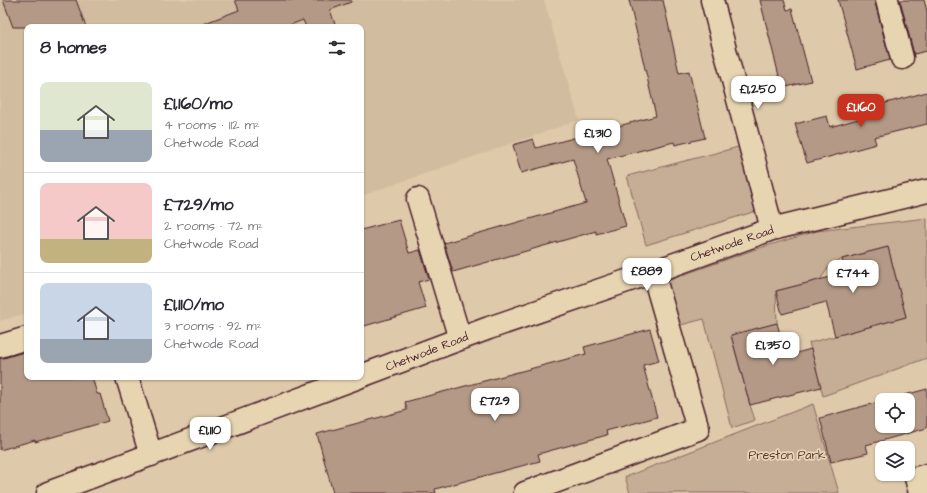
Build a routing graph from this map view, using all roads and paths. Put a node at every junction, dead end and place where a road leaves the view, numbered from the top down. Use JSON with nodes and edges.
{"nodes":[{"id":1,"x":712,"y":0,"type":"edge"},
{"id":2,"x":887,"y":0,"type":"edge"},
{"id":3,"x":902,"y":58,"type":"dead end"},
{"id":4,"x":927,"y":191,"type":"edge"},
{"id":5,"x":418,"y":199,"type":"dead end"},
{"id":6,"x":772,"y":229,"type":"junction"},
{"id":7,"x":653,"y":272,"type":"junction"},
{"id":8,"x":24,"y":339,"type":"edge"},
{"id":9,"x":460,"y":339,"type":"junction"},
{"id":10,"x":0,"y":346,"type":"edge"},
{"id":11,"x":364,"y":375,"type":"edge"},
{"id":12,"x":128,"y":380,"type":"edge"},
{"id":13,"x":352,"y":380,"type":"edge"},
{"id":14,"x":151,"y":455,"type":"junction"},
{"id":15,"x":927,"y":475,"type":"edge"},
{"id":16,"x":48,"y":493,"type":"edge"},
{"id":17,"x":525,"y":493,"type":"edge"},
{"id":18,"x":920,"y":493,"type":"edge"}],
"edges":[{"from":1,"to":6,"type":"street"},
{"from":2,"to":3,"type":"street"},
{"from":4,"to":6,"type":"street","name":"Chetwode Road"},
{"from":5,"to":9,"type":"street"},
{"from":6,"to":7,"type":"street","name":"Chetwode Road"},
{"from":7,"to":9,"type":"street","name":"Chetwode Road"},
{"from":7,"to":17,"type":"street"},
{"from":8,"to":10,"type":"street"},
{"from":9,"to":11,"type":"street","name":"Chetwode Road"},
{"from":12,"to":14,"type":"street"},
{"from":13,"to":14,"type":"street","name":"Chetwode Road"},
{"from":14,"to":16,"type":"street","name":"Chetwode Road"},
{"from":15,"to":18,"type":"street"}]}
